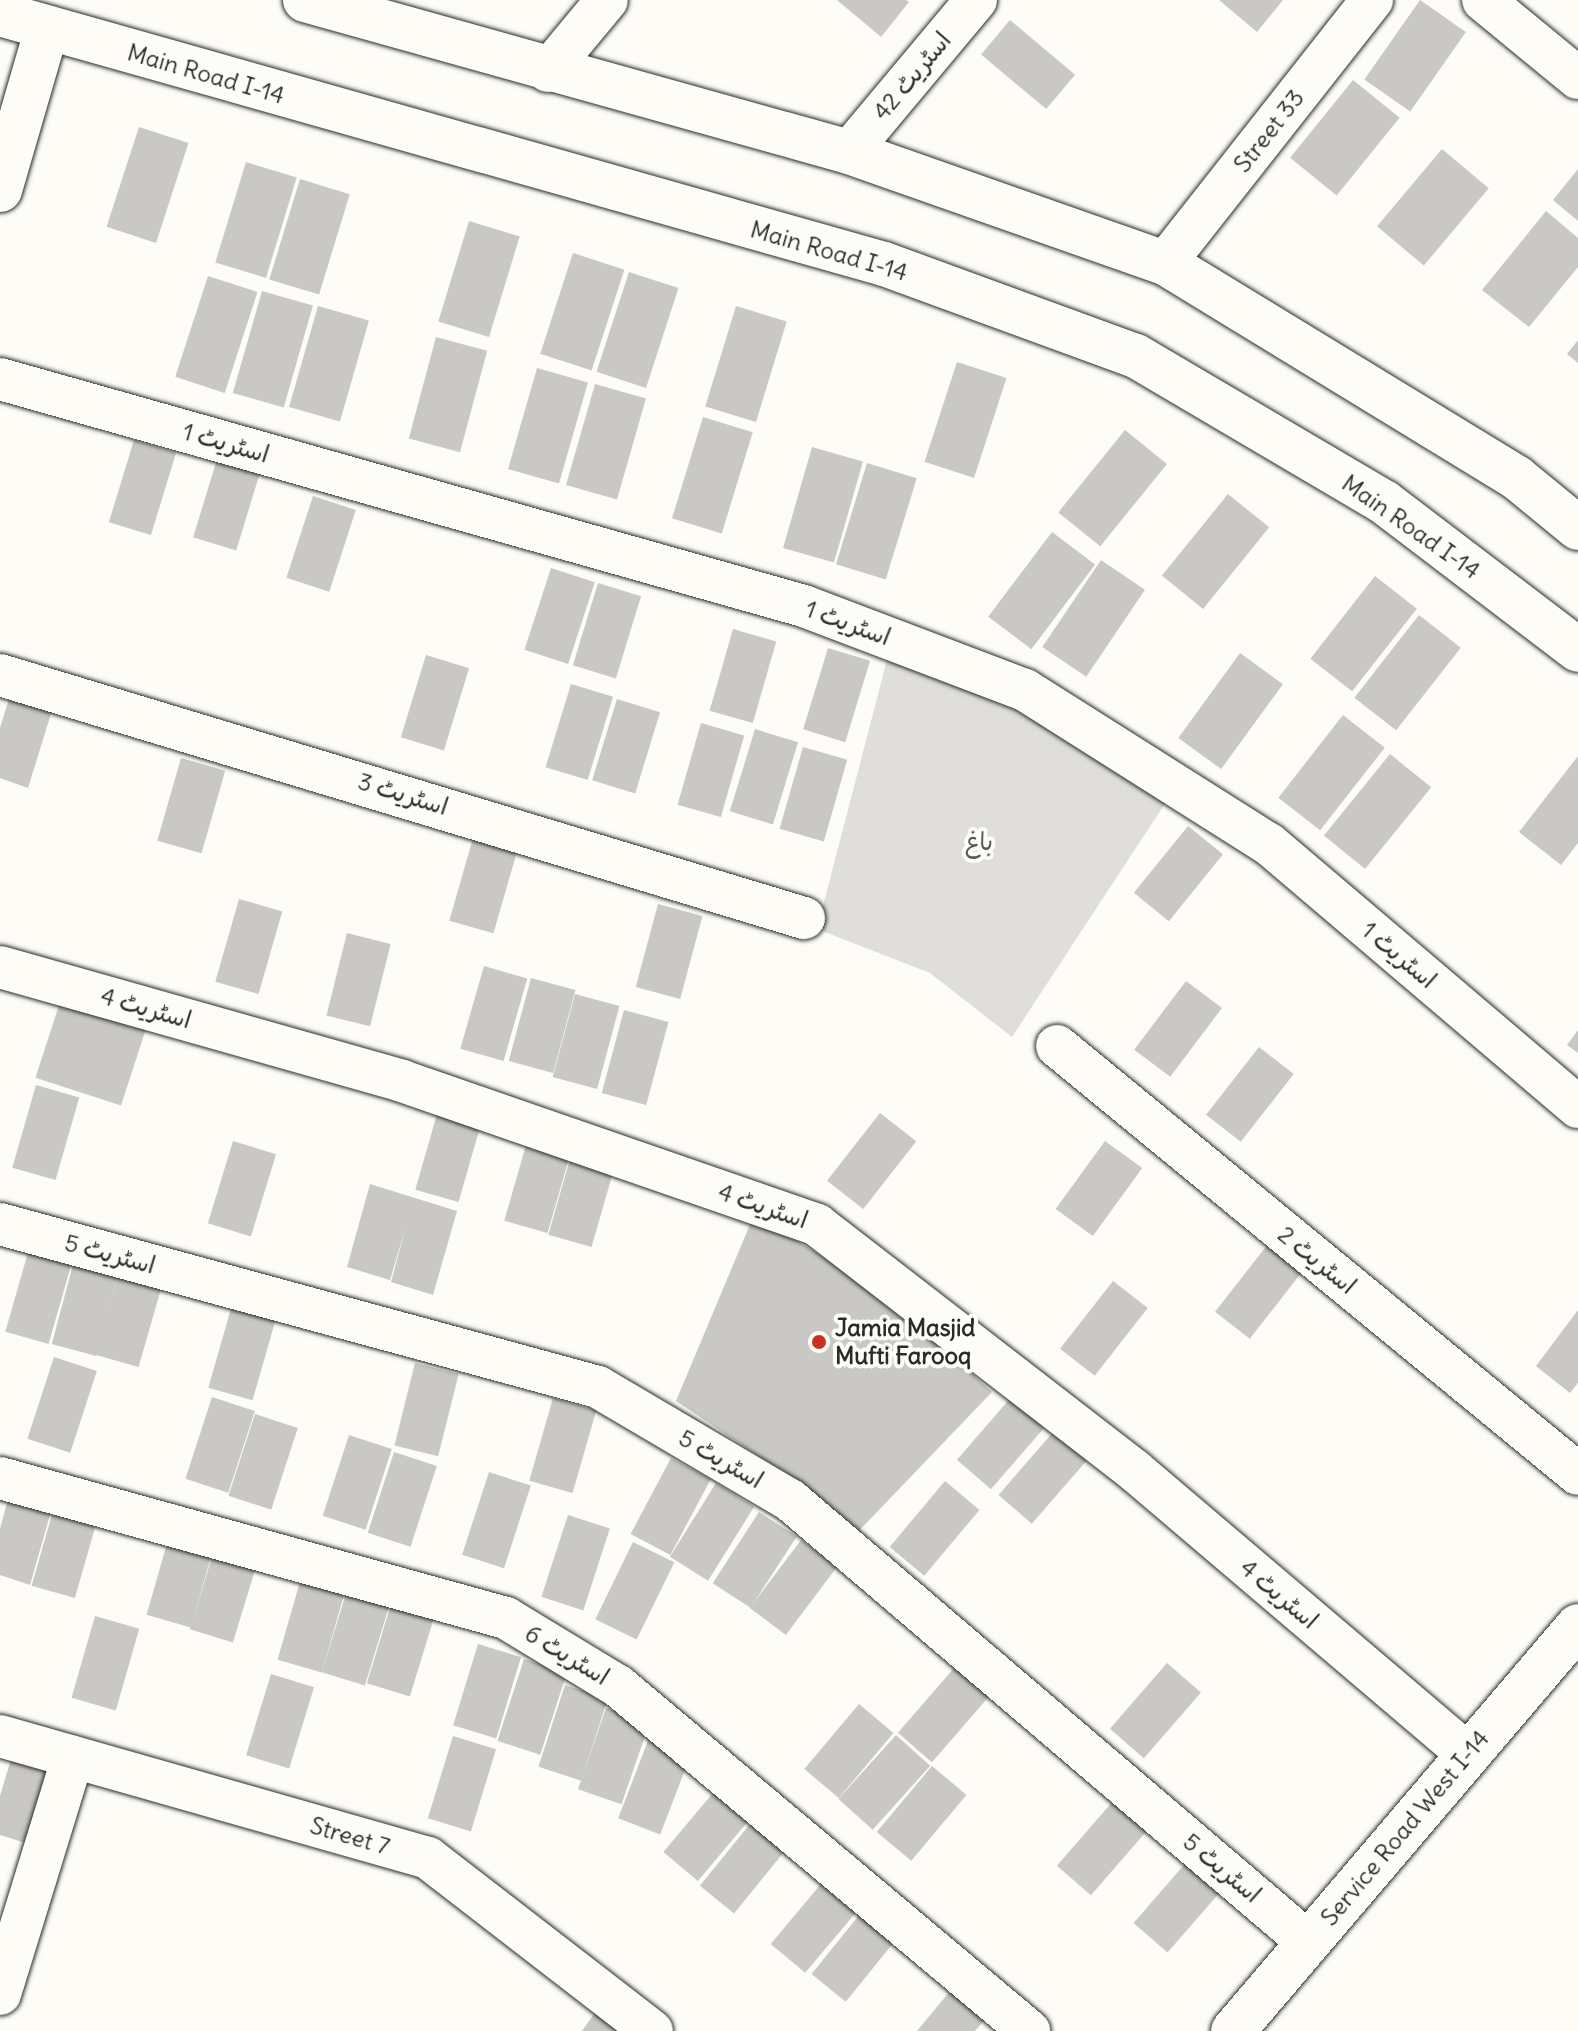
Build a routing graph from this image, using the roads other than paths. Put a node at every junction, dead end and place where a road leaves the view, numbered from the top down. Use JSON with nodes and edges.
{"nodes":[{"id":1,"x":305,"y":0,"type":"edge"},
{"id":2,"x":607,"y":0,"type":"edge"},
{"id":3,"x":976,"y":0,"type":"edge"},
{"id":4,"x":1372,"y":0,"type":"edge"},
{"id":5,"x":1483,"y":0,"type":"edge"},
{"id":6,"x":16,"y":15,"type":"edge"},
{"id":7,"x":548,"y":71,"type":"junction"},
{"id":8,"x":1578,"y":78,"type":"edge"},
{"id":9,"x":849,"y":152,"type":"junction"},
{"id":10,"x":0,"y":190,"type":"edge"},
{"id":11,"x":1165,"y":263,"type":"junction"},
{"id":12,"x":0,"y":379,"type":"edge"},
{"id":13,"x":1578,"y":528,"type":"edge"},
{"id":14,"x":1578,"y":650,"type":"edge"},
{"id":15,"x":0,"y":675,"type":"edge"},
{"id":16,"x":804,"y":918,"type":"dead end"},
{"id":17,"x":0,"y":967,"type":"edge"},
{"id":18,"x":1057,"y":1046,"type":"dead end"},
{"id":19,"x":1578,"y":1107,"type":"edge"},
{"id":20,"x":0,"y":1224,"type":"edge"},
{"id":21,"x":1578,"y":1474,"type":"edge"},
{"id":22,"x":0,"y":1478,"type":"edge"},
{"id":23,"x":1578,"y":1626,"type":"edge"},
{"id":24,"x":0,"y":1736,"type":"edge"},
{"id":25,"x":1468,"y":1754,"type":"junction"},
{"id":26,"x":73,"y":1757,"type":"junction"},
{"id":27,"x":1309,"y":1943,"type":"junction"},
{"id":28,"x":0,"y":1994,"type":"edge"},
{"id":29,"x":652,"y":2031,"type":"edge"},
{"id":30,"x":1029,"y":2031,"type":"edge"},
{"id":31,"x":1233,"y":2031,"type":"edge"}],
"edges":[{"from":1,"to":7,"type":"main road"},
{"from":2,"to":7,"type":"street"},
{"from":3,"to":9,"type":"street","name":"اسٹریٹ 42"},
{"from":4,"to":11,"type":"street","name":"Street 33"},
{"from":5,"to":8,"type":"street"},
{"from":6,"to":10,"type":"main road"},
{"from":6,"to":14,"type":"main road","name":"Main Road I-14"},
{"from":7,"to":9,"type":"main road"},
{"from":9,"to":11,"type":"main road"},
{"from":11,"to":13,"type":"main road"},
{"from":12,"to":19,"type":"street","name":"اسٹریٹ 1"},
{"from":15,"to":16,"type":"street","name":"اسٹریٹ 3"},
{"from":17,"to":25,"type":"street","name":"اسٹریٹ 4"},
{"from":18,"to":21,"type":"street","name":"اسٹریٹ 2"},
{"from":20,"to":27,"type":"street","name":"اسٹریٹ 5"},
{"from":22,"to":30,"type":"street","name":"اسٹریٹ 6"},
{"from":23,"to":25,"type":"main road","name":"Service Road West I-14"},
{"from":24,"to":26,"type":"street","name":"Street 7"},
{"from":25,"to":27,"type":"main road","name":"Service Road West I-14"},
{"from":26,"to":28,"type":"street"},
{"from":26,"to":29,"type":"street","name":"Street 7"},
{"from":27,"to":31,"type":"main road","name":"Service Road West I-14"}]}
